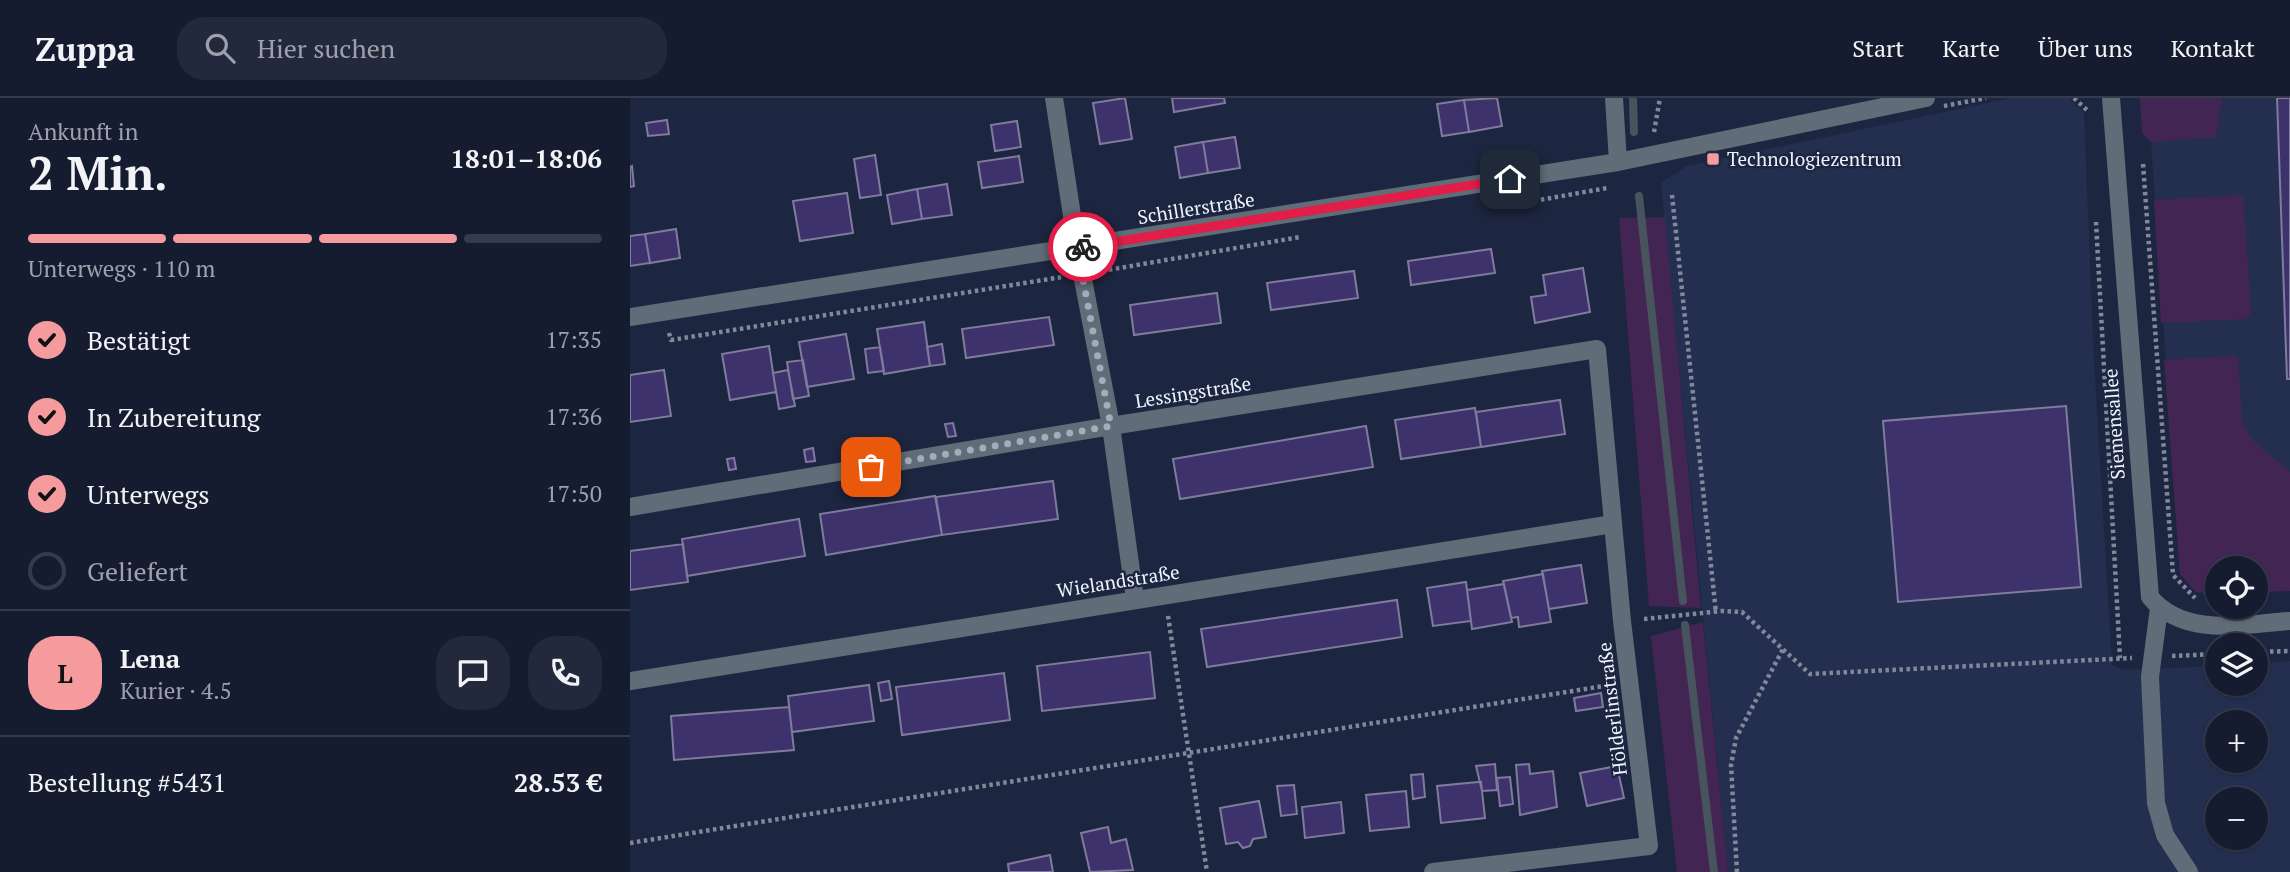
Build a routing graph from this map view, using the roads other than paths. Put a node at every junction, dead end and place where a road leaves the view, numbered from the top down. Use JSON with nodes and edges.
{"nodes":[{"id":1,"x":1054,"y":98,"type":"edge"},
{"id":2,"x":1614,"y":98,"type":"edge"},
{"id":3,"x":1926,"y":98,"type":"edge"},
{"id":4,"x":2111,"y":98,"type":"edge"},
{"id":5,"x":1618,"y":162,"type":"junction"},
{"id":6,"x":1077,"y":248,"type":"junction"},
{"id":7,"x":630,"y":317,"type":"edge"},
{"id":8,"x":1597,"y":349,"type":"joint"},
{"id":9,"x":1111,"y":426,"type":"junction"},
{"id":10,"x":630,"y":507,"type":"edge"},
{"id":11,"x":1613,"y":524,"type":"junction"},
{"id":12,"x":1135,"y":600,"type":"junction"},
{"id":13,"x":2159,"y":608,"type":"junction"},
{"id":14,"x":2290,"y":621,"type":"edge"},
{"id":15,"x":630,"y":681,"type":"edge"},
{"id":16,"x":1433,"y":872,"type":"edge"},
{"id":17,"x":2189,"y":872,"type":"edge"}],
"edges":[{"from":1,"to":6,"type":"street"},
{"from":2,"to":5,"type":"street"},
{"from":3,"to":5,"type":"street","name":"Schillerstraße"},
{"from":4,"to":13,"type":"street","name":"Siemensallee"},
{"from":5,"to":6,"type":"street","name":"Schillerstraße"},
{"from":6,"to":7,"type":"street","name":"Schillerstraße"},
{"from":6,"to":9,"type":"street"},
{"from":8,"to":9,"type":"street","name":"Lessingstraße"},
{"from":8,"to":11,"type":"street","name":"Hölderlinstraße"},
{"from":9,"to":10,"type":"street","name":"Lessingstraße"},
{"from":9,"to":12,"type":"street"},
{"from":11,"to":12,"type":"street","name":"Wielandstraße"},
{"from":11,"to":16,"type":"street","name":"Hölderlinstraße"},
{"from":12,"to":15,"type":"street","name":"Wielandstraße"},
{"from":13,"to":14,"type":"street"},
{"from":13,"to":17,"type":"street"}]}
